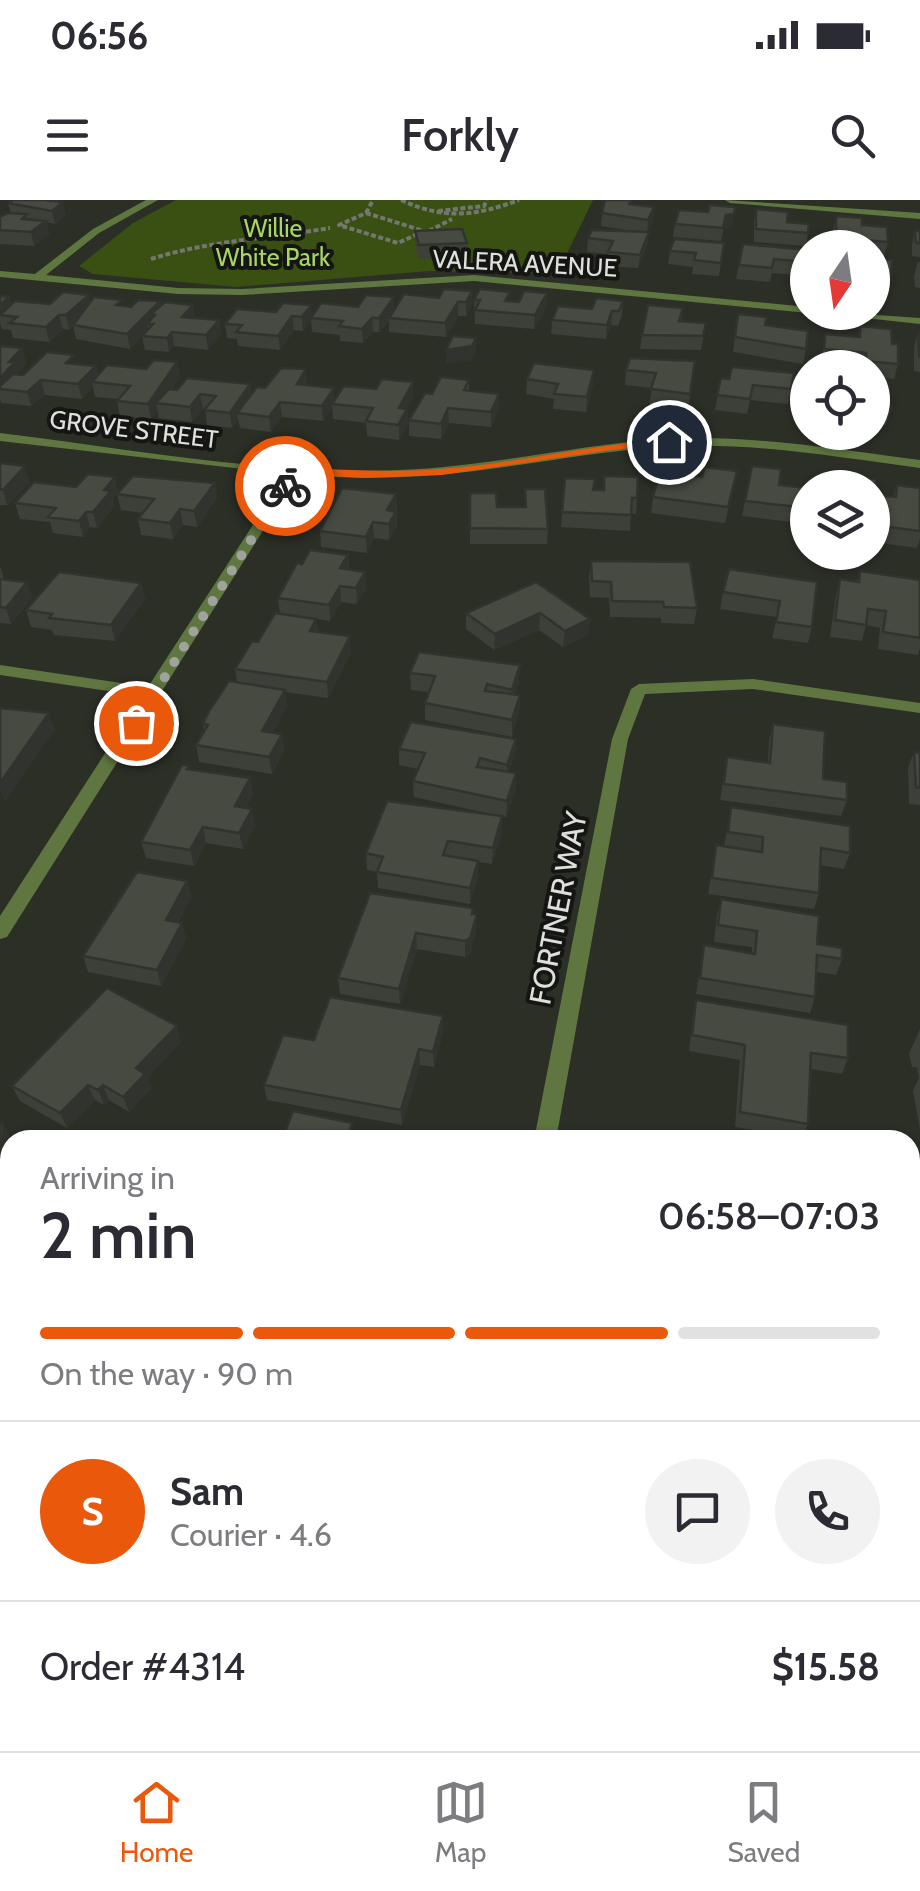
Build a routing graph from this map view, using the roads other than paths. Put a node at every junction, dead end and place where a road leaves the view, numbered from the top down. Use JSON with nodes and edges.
{"nodes":[{"id":1,"x":153,"y":200,"type":"edge"},
{"id":2,"x":730,"y":200,"type":"edge"},
{"id":3,"x":920,"y":216,"type":"edge"},
{"id":4,"x":0,"y":274,"type":"edge"},
{"id":5,"x":38,"y":278,"type":"junction"},
{"id":6,"x":790,"y":308,"type":"edge"},
{"id":7,"x":890,"y":318,"type":"edge"},
{"id":8,"x":920,"y":321,"type":"edge"},
{"id":9,"x":0,"y":436,"type":"edge"},
{"id":10,"x":920,"y":464,"type":"edge"},
{"id":11,"x":295,"y":470,"type":"junction"},
{"id":12,"x":0,"y":670,"type":"edge"},
{"id":13,"x":155,"y":693,"type":"junction"},
{"id":14,"x":920,"y":708,"type":"edge"},
{"id":15,"x":0,"y":932,"type":"edge"},
{"id":16,"x":546,"y":1130,"type":"edge"}],
"edges":[{"from":1,"to":5,"type":"street"},
{"from":2,"to":3,"type":"street"},
{"from":4,"to":5,"type":"street","name":"VALERA AVENUE"},
{"from":5,"to":6,"type":"street","name":"VALERA AVENUE"},
{"from":7,"to":8,"type":"street"},
{"from":9,"to":11,"type":"street","name":"GROVE STREET"},
{"from":10,"to":11,"type":"street","name":"GROVE STREET"},
{"from":11,"to":13,"type":"street"},
{"from":12,"to":13,"type":"street"},
{"from":13,"to":15,"type":"street"},
{"from":14,"to":16,"type":"street","name":"FORTNER WAY"}]}
